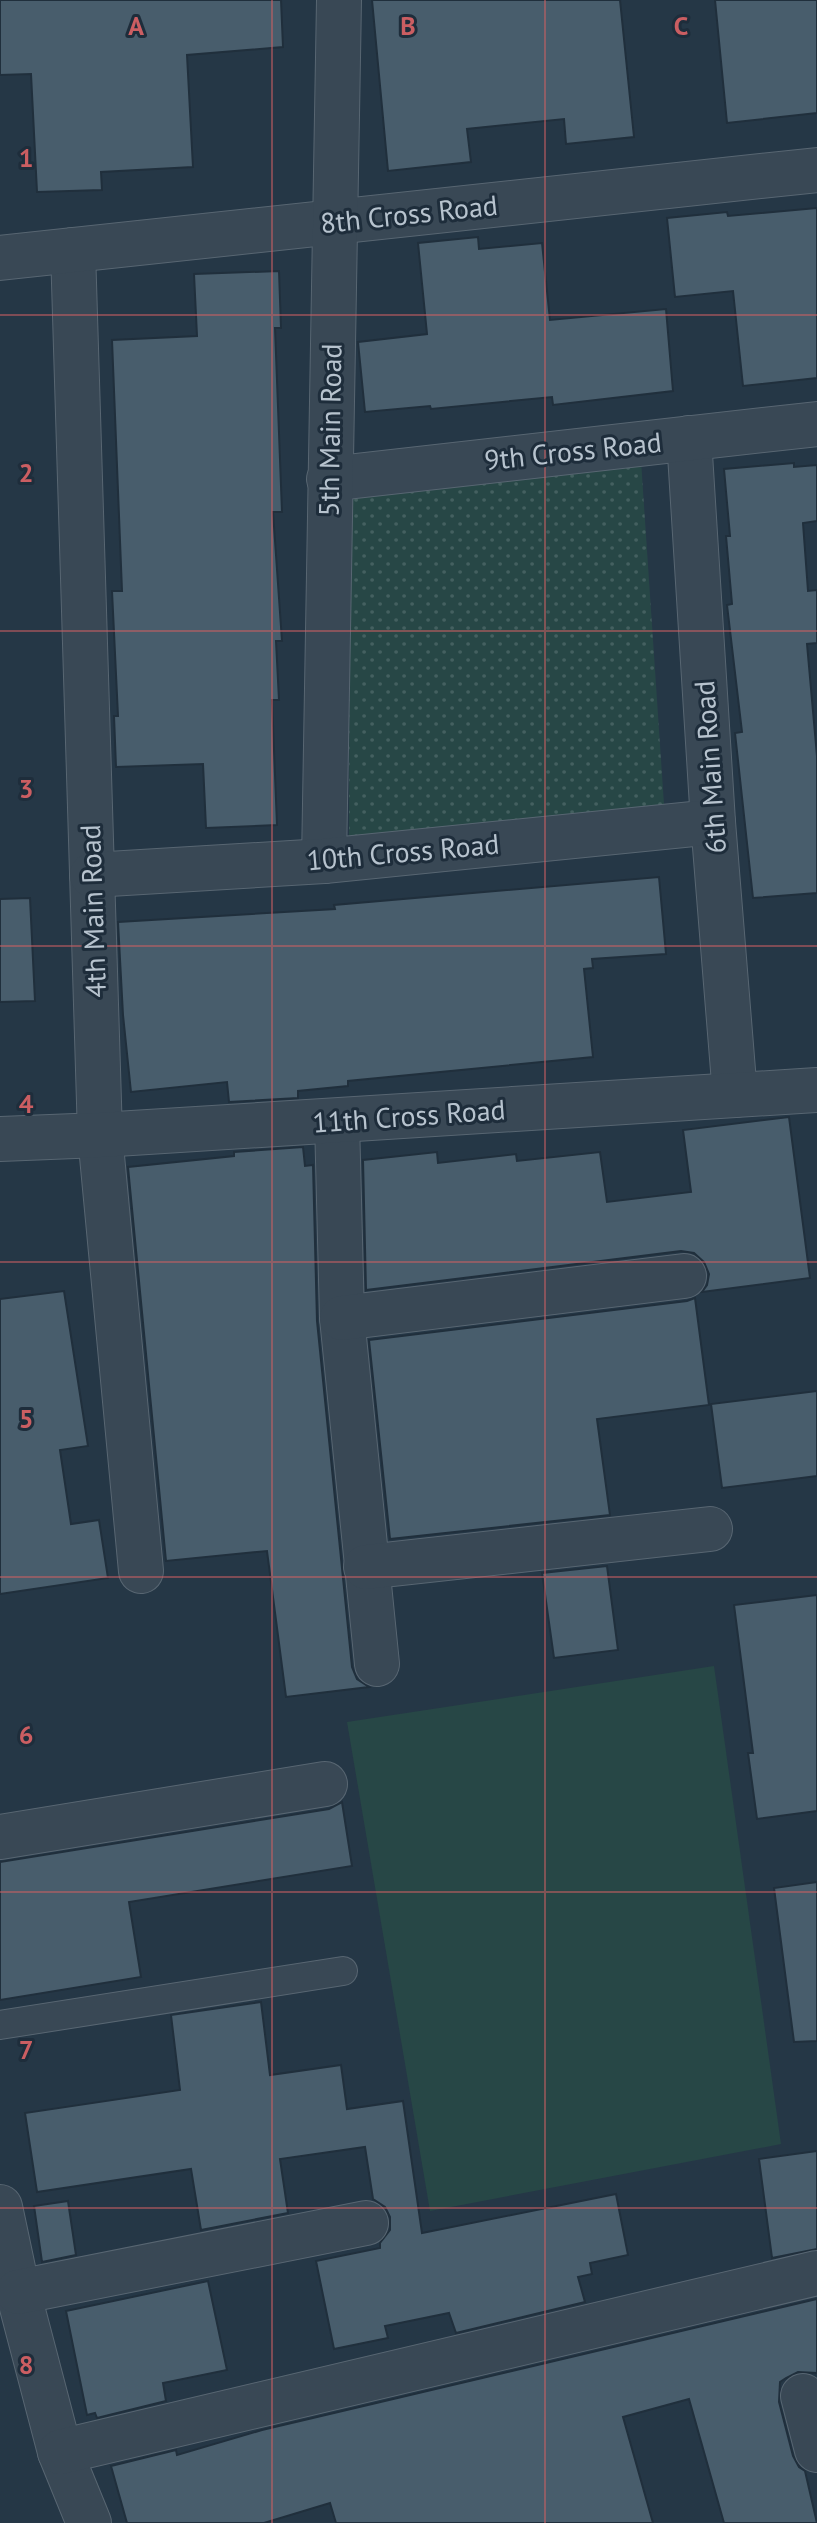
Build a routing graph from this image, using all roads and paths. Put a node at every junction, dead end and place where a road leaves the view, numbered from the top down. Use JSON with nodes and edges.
{"nodes":[{"id":1,"x":339,"y":0,"type":"edge"},
{"id":2,"x":817,"y":170,"type":"edge"},
{"id":3,"x":334,"y":223,"type":"junction"},
{"id":4,"x":73,"y":250,"type":"junction"},
{"id":5,"x":0,"y":258,"type":"edge"},
{"id":6,"x":817,"y":424,"type":"edge"},
{"id":7,"x":689,"y":438,"type":"junction"},
{"id":8,"x":329,"y":479,"type":"junction"},
{"id":9,"x":713,"y":822,"type":"junction"},
{"id":10,"x":324,"y":861,"type":"junction"},
{"id":11,"x":92,"y":875,"type":"junction"},
{"id":12,"x":817,"y":1090,"type":"edge"},
{"id":13,"x":735,"y":1095,"type":"junction"},
{"id":14,"x":337,"y":1121,"type":"junction"},
{"id":15,"x":100,"y":1135,"type":"junction"},
{"id":16,"x":0,"y":1139,"type":"edge"},
{"id":17,"x":684,"y":1276,"type":"dead end"},
{"id":18,"x":342,"y":1318,"type":"junction"},
{"id":19,"x":710,"y":1529,"type":"dead end"},
{"id":20,"x":366,"y":1567,"type":"junction"},
{"id":21,"x":141,"y":1571,"type":"dead end"},
{"id":22,"x":377,"y":1664,"type":"dead end"},
{"id":23,"x":325,"y":1784,"type":"dead end"},
{"id":24,"x":0,"y":1837,"type":"edge"},
{"id":25,"x":343,"y":1971,"type":"dead end"},
{"id":26,"x":0,"y":2025,"type":"edge"},
{"id":27,"x":1,"y":2221,"type":"edge"},
{"id":28,"x":366,"y":2223,"type":"dead end"},
{"id":29,"x":817,"y":2273,"type":"edge"},
{"id":30,"x":18,"y":2292,"type":"junction"},
{"id":31,"x":803,"y":2396,"type":"dead end"},
{"id":32,"x":817,"y":2450,"type":"edge"},
{"id":33,"x":60,"y":2452,"type":"junction"},
{"id":34,"x":89,"y":2523,"type":"edge"}],
"edges":[{"from":1,"to":3,"type":"street","name":"5th Main Road"},
{"from":2,"to":3,"type":"street","name":"8th Cross Road"},
{"from":3,"to":4,"type":"street","name":"8th Cross Road"},
{"from":3,"to":8,"type":"street","name":"5th Main Road"},
{"from":4,"to":5,"type":"street","name":"8th Cross Road"},
{"from":4,"to":11,"type":"street","name":"4th Main Road"},
{"from":6,"to":7,"type":"street","name":"9th Cross Road"},
{"from":7,"to":8,"type":"street","name":"9th Cross Road"},
{"from":7,"to":9,"type":"street","name":"6th Main Road"},
{"from":8,"to":10,"type":"street","name":"5th Main Road"},
{"from":9,"to":10,"type":"street","name":"10th Cross Road"},
{"from":9,"to":13,"type":"street","name":"6th Main Road"},
{"from":10,"to":11,"type":"street","name":"10th Cross Road"},
{"from":11,"to":15,"type":"street","name":"4th Main Road"},
{"from":12,"to":13,"type":"street","name":"11th Cross Road"},
{"from":13,"to":14,"type":"street","name":"11th Cross Road"},
{"from":14,"to":15,"type":"street","name":"11th Cross Road"},
{"from":14,"to":18,"type":"street"},
{"from":15,"to":16,"type":"street","name":"11th Cross Road"},
{"from":15,"to":21,"type":"street","name":"4th Main Road"},
{"from":17,"to":18,"type":"street"},
{"from":18,"to":20,"type":"street"},
{"from":19,"to":20,"type":"street"},
{"from":20,"to":22,"type":"street"},
{"from":23,"to":24,"type":"street"},
{"from":25,"to":26,"type":"lane"},
{"from":27,"to":30,"type":"street"},
{"from":28,"to":30,"type":"street"},
{"from":29,"to":33,"type":"street"},
{"from":30,"to":33,"type":"street"},
{"from":31,"to":32,"type":"street"},
{"from":33,"to":34,"type":"street"}]}
